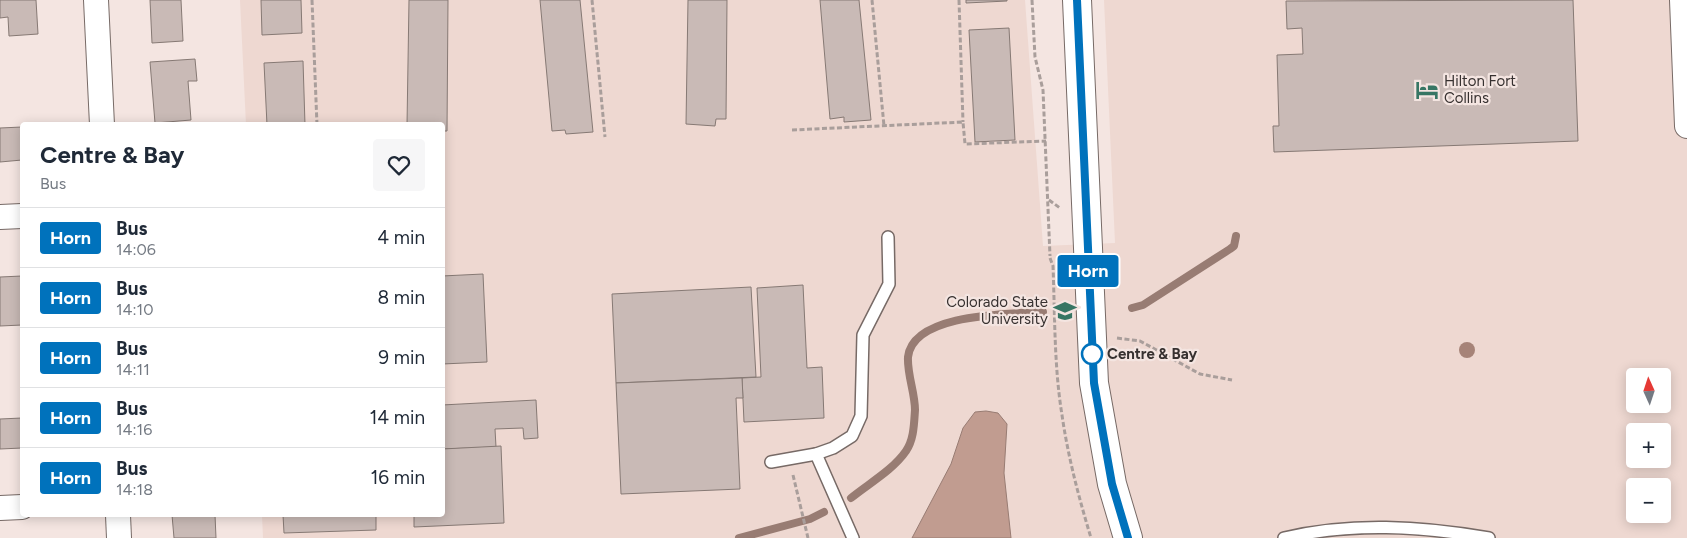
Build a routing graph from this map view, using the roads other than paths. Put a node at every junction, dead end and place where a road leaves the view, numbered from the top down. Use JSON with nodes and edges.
{"nodes":[{"id":1,"x":96,"y":0,"type":"edge"},
{"id":2,"x":1077,"y":0,"type":"edge"},
{"id":3,"x":1682,"y":0,"type":"edge"},
{"id":4,"x":102,"y":122,"type":"edge"},
{"id":5,"x":1687,"y":126,"type":"edge"},
{"id":6,"x":0,"y":216,"type":"edge"},
{"id":7,"x":20,"y":216,"type":"edge"},
{"id":8,"x":888,"y":237,"type":"dead end"},
{"id":9,"x":816,"y":454,"type":"junction"},
{"id":10,"x":771,"y":462,"type":"dead end"},
{"id":11,"x":20,"y":506,"type":"edge"},
{"id":12,"x":0,"y":508,"type":"edge"},
{"id":13,"x":118,"y":517,"type":"edge"},
{"id":14,"x":119,"y":538,"type":"edge"},
{"id":15,"x":853,"y":538,"type":"edge"},
{"id":16,"x":1128,"y":538,"type":"edge"},
{"id":17,"x":1284,"y":538,"type":"edge"},
{"id":18,"x":1489,"y":538,"type":"edge"}],
"edges":[{"from":1,"to":4,"type":"street"},
{"from":2,"to":16,"type":"street"},
{"from":3,"to":5,"type":"street"},
{"from":6,"to":7,"type":"street"},
{"from":8,"to":9,"type":"lane"},
{"from":9,"to":10,"type":"lane"},
{"from":9,"to":15,"type":"lane"},
{"from":11,"to":12,"type":"street"},
{"from":13,"to":14,"type":"street"},
{"from":17,"to":18,"type":"lane"}]}
